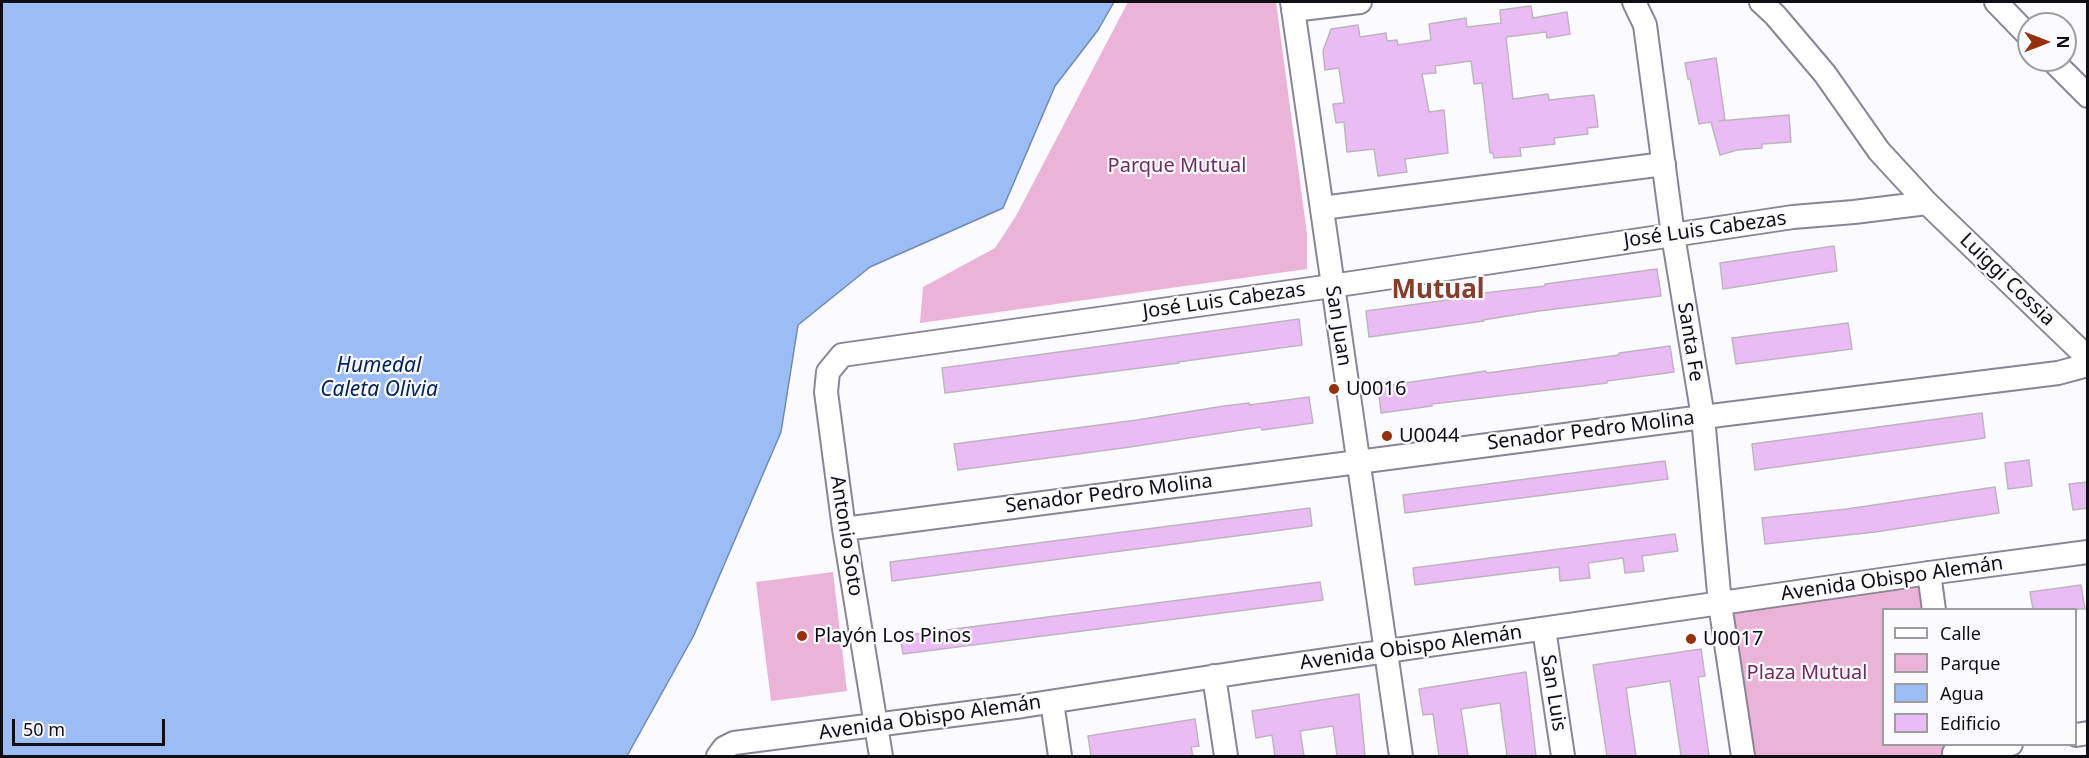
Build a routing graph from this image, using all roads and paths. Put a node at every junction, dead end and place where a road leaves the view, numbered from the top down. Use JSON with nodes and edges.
{"nodes":[{"id":1,"x":1360,"y":2,"type":"edge"},
{"id":2,"x":1634,"y":2,"type":"edge"},
{"id":3,"x":1761,"y":2,"type":"edge"},
{"id":4,"x":1996,"y":2,"type":"edge"},
{"id":5,"x":1293,"y":6,"type":"edge"},
{"id":6,"x":2017,"y":24,"type":"edge"},
{"id":7,"x":2064,"y":72,"type":"edge"},
{"id":8,"x":2088,"y":96,"type":"edge"},
{"id":9,"x":1664,"y":164,"type":"junction"},
{"id":10,"x":1927,"y":203,"type":"junction"},
{"id":11,"x":1322,"y":208,"type":"junction"},
{"id":12,"x":1672,"y":235,"type":"junction"},
{"id":13,"x":1332,"y":286,"type":"junction"},
{"id":14,"x":842,"y":355,"type":"joint"},
{"id":15,"x":2088,"y":358,"type":"edge"},
{"id":16,"x":2088,"y":365,"type":"edge"},
{"id":17,"x":1703,"y":417,"type":"junction"},
{"id":18,"x":1359,"y":462,"type":"junction"},
{"id":19,"x":844,"y":529,"type":"junction"},
{"id":20,"x":2088,"y":552,"type":"edge"},
{"id":21,"x":1929,"y":573,"type":"junction"},
{"id":22,"x":1720,"y":604,"type":"junction"},
{"id":23,"x":1934,"y":608,"type":"edge"},
{"id":24,"x":1544,"y":629,"type":"junction"},
{"id":25,"x":1387,"y":651,"type":"junction"},
{"id":26,"x":1214,"y":676,"type":"junction"},
{"id":27,"x":1052,"y":702,"type":"junction"},
{"id":28,"x":876,"y":725,"type":"junction"},
{"id":29,"x":1994,"y":746,"type":"edge"},
{"id":30,"x":726,"y":750,"type":"edge"},
{"id":31,"x":1953,"y":751,"type":"edge"},
{"id":32,"x":881,"y":756,"type":"edge"},
{"id":33,"x":1060,"y":756,"type":"edge"},
{"id":34,"x":1226,"y":756,"type":"edge"},
{"id":35,"x":1401,"y":756,"type":"edge"},
{"id":36,"x":1563,"y":756,"type":"edge"},
{"id":37,"x":1743,"y":756,"type":"edge"}],
"edges":[{"from":1,"to":5,"type":"street"},
{"from":2,"to":9,"type":"street","name":"Santa Fe"},
{"from":3,"to":10,"type":"street","name":"Luiggi Cossia"},
{"from":4,"to":6,"type":"street"},
{"from":5,"to":11,"type":"street","name":"San Juan"},
{"from":7,"to":8,"type":"street"},
{"from":9,"to":11,"type":"street"},
{"from":9,"to":12,"type":"street","name":"Santa Fe"},
{"from":10,"to":12,"type":"street","name":"José Luis Cabezas"},
{"from":10,"to":15,"type":"street","name":"Luiggi Cossia"},
{"from":11,"to":13,"type":"street","name":"San Juan"},
{"from":12,"to":13,"type":"street","name":"José Luis Cabezas"},
{"from":12,"to":17,"type":"street","name":"Santa Fe"},
{"from":13,"to":14,"type":"street","name":"José Luis Cabezas"},
{"from":13,"to":18,"type":"street","name":"San Juan"},
{"from":14,"to":19,"type":"street","name":"Antonio Soto"},
{"from":16,"to":17,"type":"street","name":"Senador Pedro Molina"},
{"from":17,"to":18,"type":"street","name":"Senador Pedro Molina"},
{"from":17,"to":22,"type":"street","name":"Santa Fe"},
{"from":18,"to":19,"type":"street","name":"Senador Pedro Molina"},
{"from":18,"to":25,"type":"street","name":"San Juan"},
{"from":19,"to":28,"type":"street","name":"Antonio Soto"},
{"from":20,"to":21,"type":"street","name":"Avenida Obispo Alemán"},
{"from":21,"to":22,"type":"street","name":"Avenida Obispo Alemán"},
{"from":21,"to":23,"type":"street"},
{"from":22,"to":24,"type":"street","name":"Avenida Obispo Alemán"},
{"from":22,"to":37,"type":"street","name":"Santa Fe"},
{"from":24,"to":25,"type":"street","name":"Avenida Obispo Alemán"},
{"from":24,"to":36,"type":"street","name":"San Luis"},
{"from":25,"to":26,"type":"street","name":"Avenida Obispo Alemán"},
{"from":25,"to":35,"type":"street","name":"San Juan"},
{"from":26,"to":27,"type":"street","name":"Avenida Obispo Alemán"},
{"from":26,"to":34,"type":"street"},
{"from":27,"to":28,"type":"street","name":"Avenida Obispo Alemán"},
{"from":27,"to":33,"type":"street"},
{"from":28,"to":30,"type":"street","name":"Avenida Obispo Alemán"},
{"from":28,"to":32,"type":"street","name":"Antonio Soto"},
{"from":29,"to":31,"type":"street"}]}
